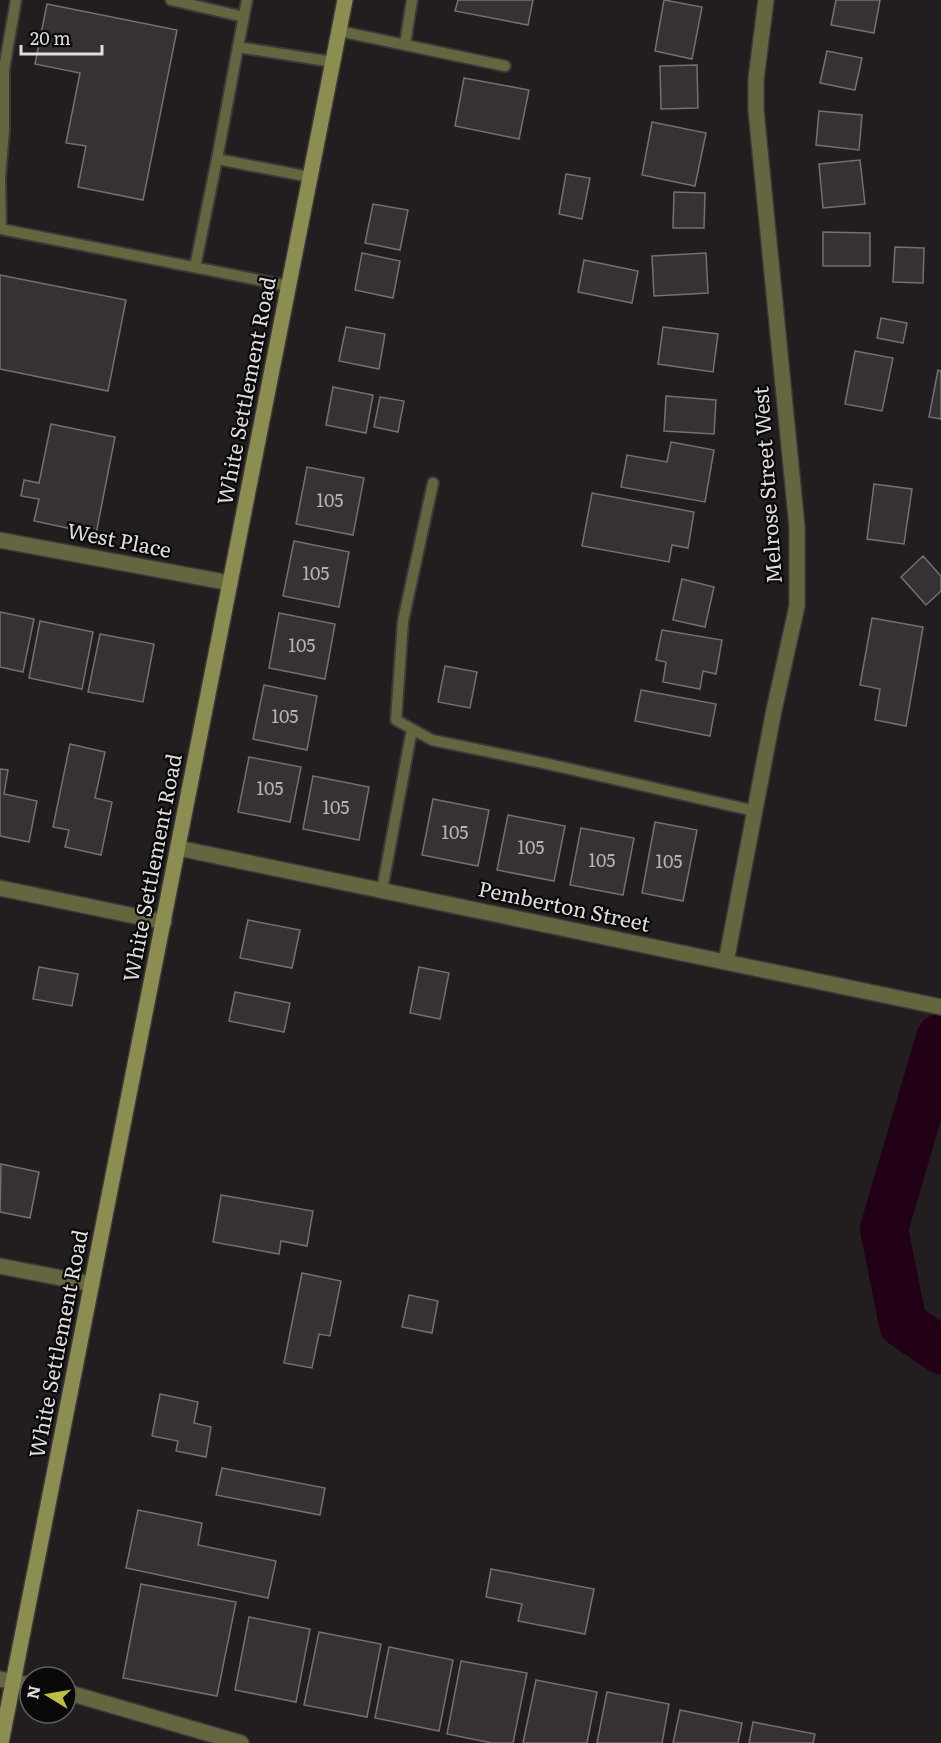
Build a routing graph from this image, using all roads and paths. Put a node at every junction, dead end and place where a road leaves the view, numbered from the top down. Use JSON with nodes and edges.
{"nodes":[{"id":1,"x":16,"y":0,"type":"edge"},
{"id":2,"x":171,"y":0,"type":"edge"},
{"id":3,"x":247,"y":0,"type":"edge"},
{"id":4,"x":345,"y":0,"type":"edge"},
{"id":5,"x":411,"y":0,"type":"edge"},
{"id":6,"x":766,"y":0,"type":"edge"},
{"id":7,"x":244,"y":17,"type":"junction"},
{"id":8,"x":339,"y":31,"type":"junction"},
{"id":9,"x":405,"y":44,"type":"junction"},
{"id":10,"x":238,"y":47,"type":"junction"},
{"id":11,"x":333,"y":62,"type":"junction"},
{"id":12,"x":506,"y":66,"type":"dead end"},
{"id":13,"x":217,"y":159,"type":"junction"},
{"id":14,"x":310,"y":177,"type":"junction"},
{"id":15,"x":195,"y":267,"type":"junction"},
{"id":16,"x":289,"y":286,"type":"junction"},
{"id":17,"x":433,"y":483,"type":"dead end"},
{"id":18,"x":0,"y":540,"type":"edge"},
{"id":19,"x":230,"y":583,"type":"junction"},
{"id":20,"x":412,"y":729,"type":"junction"},
{"id":21,"x":755,"y":810,"type":"junction"},
{"id":22,"x":178,"y":848,"type":"junction"},
{"id":23,"x":0,"y":888,"type":"edge"},
{"id":24,"x":382,"y":891,"type":"junction"},
{"id":25,"x":164,"y":922,"type":"junction"},
{"id":26,"x":726,"y":962,"type":"junction"},
{"id":27,"x":941,"y":1007,"type":"edge"},
{"id":28,"x":0,"y":1266,"type":"edge"},
{"id":29,"x":92,"y":1284,"type":"junction"},
{"id":30,"x":7,"y":1681,"type":"edge"},
{"id":31,"x":78,"y":1695,"type":"edge"},
{"id":32,"x":2,"y":1743,"type":"edge"},
{"id":33,"x":241,"y":1743,"type":"edge"}],
"edges":[{"from":1,"to":15,"type":"lane"},
{"from":2,"to":7,"type":"lane"},
{"from":3,"to":7,"type":"lane"},
{"from":4,"to":8,"type":"main road","name":"White Settlement Road"},
{"from":5,"to":9,"type":"lane"},
{"from":6,"to":21,"type":"street","name":"Melrose Street West"},
{"from":7,"to":10,"type":"lane"},
{"from":8,"to":9,"type":"lane"},
{"from":8,"to":11,"type":"main road","name":"White Settlement Road"},
{"from":9,"to":12,"type":"lane"},
{"from":10,"to":11,"type":"lane"},
{"from":10,"to":13,"type":"lane"},
{"from":11,"to":14,"type":"main road","name":"White Settlement Road"},
{"from":13,"to":14,"type":"lane"},
{"from":13,"to":15,"type":"lane"},
{"from":14,"to":16,"type":"main road","name":"White Settlement Road"},
{"from":15,"to":16,"type":"lane"},
{"from":16,"to":19,"type":"main road","name":"White Settlement Road"},
{"from":17,"to":20,"type":"lane"},
{"from":18,"to":19,"type":"street","name":"West Place"},
{"from":19,"to":22,"type":"main road","name":"White Settlement Road"},
{"from":20,"to":21,"type":"lane"},
{"from":20,"to":24,"type":"lane"},
{"from":21,"to":26,"type":"street","name":"Melrose Street West"},
{"from":22,"to":24,"type":"street","name":"Pemberton Street"},
{"from":22,"to":25,"type":"main road","name":"White Settlement Road"},
{"from":23,"to":25,"type":"street"},
{"from":24,"to":26,"type":"street","name":"Pemberton Street"},
{"from":25,"to":29,"type":"main road","name":"White Settlement Road"},
{"from":26,"to":27,"type":"street","name":"Pemberton Street"},
{"from":28,"to":29,"type":"street"},
{"from":29,"to":30,"type":"main road","name":"White Settlement Road"},
{"from":30,"to":32,"type":"main road","name":"White Settlement Road"},
{"from":31,"to":33,"type":"street"}]}
